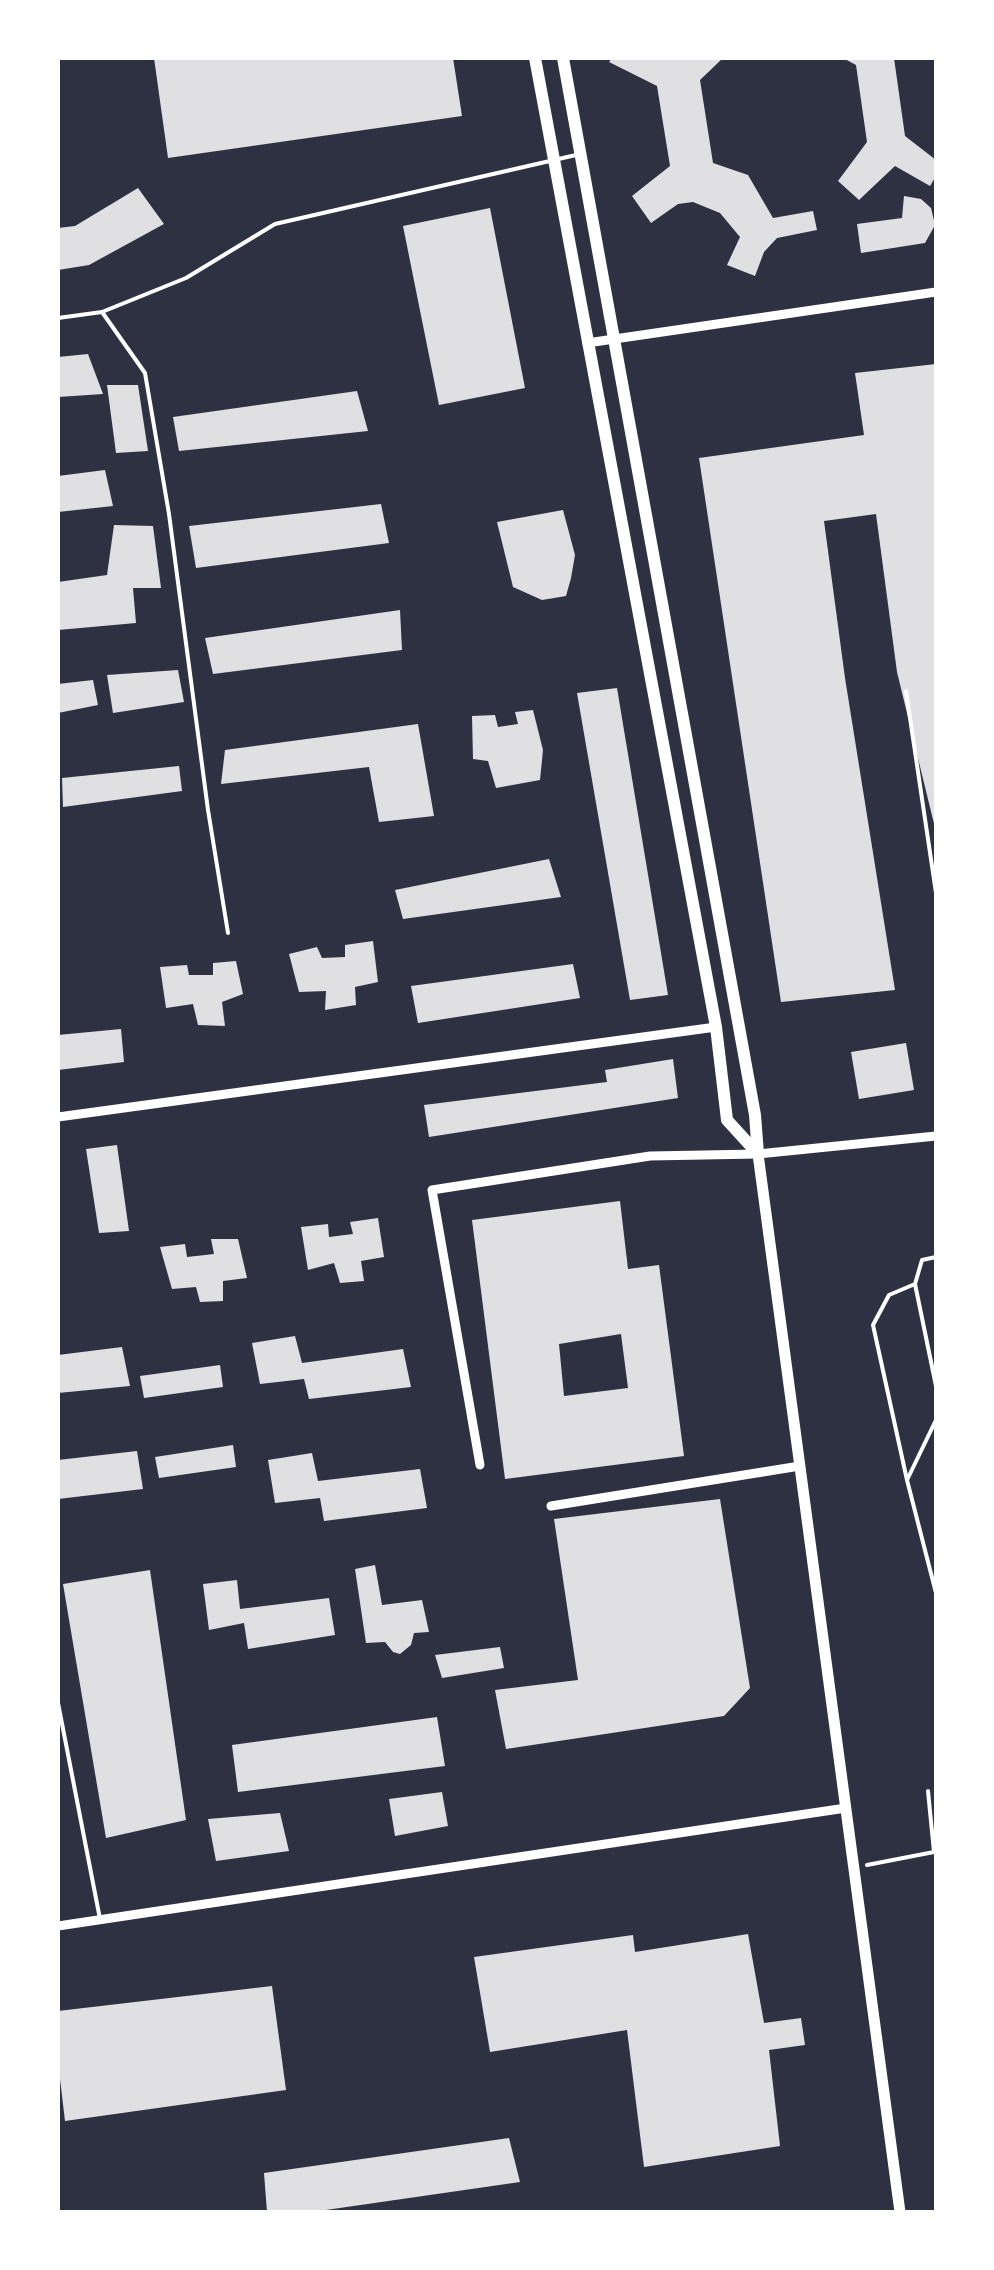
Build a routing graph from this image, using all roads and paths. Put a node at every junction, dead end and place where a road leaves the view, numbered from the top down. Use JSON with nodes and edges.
{"nodes":[{"id":1,"x":535,"y":58,"type":"edge"},
{"id":2,"x":563,"y":58,"type":"edge"},
{"id":3,"x":580,"y":154,"type":"junction"},
{"id":4,"x":554,"y":160,"type":"junction"},
{"id":5,"x":936,"y":292,"type":"edge"},
{"id":6,"x":102,"y":312,"type":"junction"},
{"id":7,"x":58,"y":318,"type":"edge"},
{"id":8,"x":614,"y":337,"type":"junction"},
{"id":9,"x":588,"y":344,"type":"junction"},
{"id":10,"x":906,"y":691,"type":"dead end"},
{"id":11,"x":936,"y":894,"type":"edge"},
{"id":12,"x":228,"y":933,"type":"dead end"},
{"id":13,"x":716,"y":1026,"type":"junction"},
{"id":14,"x":58,"y":1118,"type":"edge"},
{"id":15,"x":936,"y":1136,"type":"edge"},
{"id":16,"x":758,"y":1154,"type":"junction"},
{"id":17,"x":936,"y":1257,"type":"edge"},
{"id":18,"x":915,"y":1284,"type":"junction"},
{"id":19,"x":936,"y":1386,"type":"edge"},
{"id":20,"x":936,"y":1420,"type":"edge"},
{"id":21,"x":480,"y":1466,"type":"dead end"},
{"id":22,"x":800,"y":1466,"type":"junction"},
{"id":23,"x":907,"y":1480,"type":"junction"},
{"id":24,"x":551,"y":1506,"type":"dead end"},
{"id":25,"x":935,"y":1586,"type":"edge"},
{"id":26,"x":936,"y":1594,"type":"edge"},
{"id":27,"x":58,"y":1702,"type":"edge"},
{"id":28,"x":928,"y":1791,"type":"dead end"},
{"id":29,"x":846,"y":1808,"type":"junction"},
{"id":30,"x":854,"y":1867,"type":"junction"},
{"id":31,"x":100,"y":1920,"type":"junction"},
{"id":32,"x":58,"y":1926,"type":"edge"},
{"id":33,"x":900,"y":2212,"type":"edge"}],
"edges":[{"from":1,"to":4,"type":"main road"},
{"from":2,"to":3,"type":"main road"},
{"from":3,"to":4,"type":"lane"},
{"from":3,"to":8,"type":"main road"},
{"from":4,"to":6,"type":"lane"},
{"from":4,"to":9,"type":"main road"},
{"from":5,"to":8,"type":"street"},
{"from":6,"to":7,"type":"lane"},
{"from":6,"to":12,"type":"lane"},
{"from":8,"to":9,"type":"street"},
{"from":8,"to":16,"type":"main road"},
{"from":9,"to":13,"type":"main road"},
{"from":10,"to":11,"type":"lane"},
{"from":13,"to":14,"type":"street"},
{"from":13,"to":16,"type":"main road"},
{"from":15,"to":16,"type":"street"},
{"from":16,"to":21,"type":"street"},
{"from":16,"to":22,"type":"street"},
{"from":17,"to":18,"type":"path"},
{"from":18,"to":19,"type":"path"},
{"from":18,"to":23,"type":"path"},
{"from":20,"to":23,"type":"path"},
{"from":22,"to":24,"type":"street"},
{"from":22,"to":29,"type":"street"},
{"from":23,"to":25,"type":"path"},
{"from":25,"to":26,"type":"path"},
{"from":27,"to":31,"type":"lane"},
{"from":28,"to":30,"type":"path"},
{"from":29,"to":30,"type":"street"},
{"from":29,"to":31,"type":"street"},
{"from":30,"to":33,"type":"street"},
{"from":31,"to":32,"type":"street"}]}
